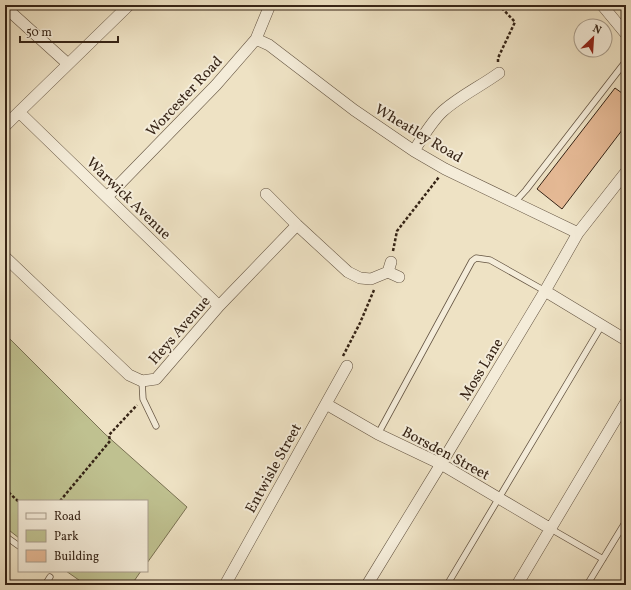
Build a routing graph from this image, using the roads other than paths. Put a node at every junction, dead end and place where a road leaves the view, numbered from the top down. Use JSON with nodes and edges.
{"nodes":[{"id":1,"x":129,"y":5,"type":"edge"},
{"id":2,"x":270,"y":5,"type":"edge"},
{"id":3,"x":602,"y":5,"type":"edge"},
{"id":4,"x":5,"y":7,"type":"edge"},
{"id":5,"x":626,"y":34,"type":"edge"},
{"id":6,"x":256,"y":39,"type":"junction"},
{"id":7,"x":626,"y":61,"type":"edge"},
{"id":8,"x":68,"y":64,"type":"junction"},
{"id":9,"x":500,"y":73,"type":"road end"},
{"id":10,"x":18,"y":112,"type":"junction"},
{"id":11,"x":5,"y":126,"type":"edge"},
{"id":12,"x":414,"y":151,"type":"junction"},
{"id":13,"x":626,"y":172,"type":"edge"},
{"id":14,"x":266,"y":194,"type":"dead end"},
{"id":15,"x":107,"y":197,"type":"junction"},
{"id":16,"x":515,"y":202,"type":"junction"},
{"id":17,"x":297,"y":225,"type":"junction"},
{"id":18,"x":578,"y":233,"type":"junction"},
{"id":19,"x":5,"y":257,"type":"edge"},
{"id":20,"x":399,"y":277,"type":"dead end"},
{"id":21,"x":545,"y":292,"type":"junction"},
{"id":22,"x":219,"y":306,"type":"junction"},
{"id":23,"x":602,"y":325,"type":"junction"},
{"id":24,"x":626,"y":340,"type":"edge"},
{"id":25,"x":347,"y":366,"type":"road end"},
{"id":26,"x":142,"y":381,"type":"junction"},
{"id":27,"x":626,"y":402,"type":"edge"},
{"id":28,"x":326,"y":404,"type":"junction"},
{"id":29,"x":156,"y":426,"type":"dead end"},
{"id":30,"x":378,"y":434,"type":"junction"},
{"id":31,"x":441,"y":464,"type":"junction"},
{"id":32,"x":499,"y":498,"type":"junction"},
{"id":33,"x":626,"y":521,"type":"edge"},
{"id":34,"x":551,"y":529,"type":"junction"},
{"id":35,"x":5,"y":536,"type":"edge"},
{"id":36,"x":18,"y":545,"type":"edge"},
{"id":37,"x":603,"y":559,"type":"junction"},
{"id":38,"x":50,"y":577,"type":"dead end"},
{"id":39,"x":370,"y":584,"type":"edge"},
{"id":40,"x":45,"y":585,"type":"edge"},
{"id":41,"x":226,"y":585,"type":"edge"},
{"id":42,"x":447,"y":585,"type":"edge"},
{"id":43,"x":517,"y":585,"type":"edge"},
{"id":44,"x":587,"y":585,"type":"edge"}],
"edges":[{"from":1,"to":8,"type":"street"},
{"from":2,"to":6,"type":"street","name":"Worcester Road"},
{"from":3,"to":5,"type":"street"},
{"from":4,"to":8,"type":"street"},
{"from":6,"to":12,"type":"street","name":"Wheatley Road"},
{"from":6,"to":15,"type":"street","name":"Worcester Road"},
{"from":7,"to":16,"type":"lane"},
{"from":8,"to":10,"type":"street"},
{"from":9,"to":12,"type":"street"},
{"from":10,"to":11,"type":"street"},
{"from":10,"to":15,"type":"street","name":"Warwick Avenue"},
{"from":12,"to":16,"type":"street","name":"Wheatley Road"},
{"from":13,"to":18,"type":"street","name":"Moss Lane"},
{"from":14,"to":17,"type":"street"},
{"from":15,"to":22,"type":"street","name":"Warwick Avenue"},
{"from":16,"to":18,"type":"street","name":"Wheatley Road"},
{"from":17,"to":20,"type":"street"},
{"from":17,"to":22,"type":"street","name":"Heys Avenue"},
{"from":18,"to":21,"type":"street","name":"Moss Lane"},
{"from":19,"to":26,"type":"street","name":"Heys Avenue"},
{"from":21,"to":23,"type":"street"},
{"from":21,"to":30,"type":"lane"},
{"from":21,"to":31,"type":"street","name":"Moss Lane"},
{"from":22,"to":26,"type":"street","name":"Heys Avenue"},
{"from":23,"to":24,"type":"street"},
{"from":23,"to":32,"type":"lane"},
{"from":25,"to":28,"type":"street","name":"Entwisle Street"},
{"from":26,"to":29,"type":"lane"},
{"from":27,"to":34,"type":"street"},
{"from":28,"to":30,"type":"street","name":"Borsden Street"},
{"from":28,"to":41,"type":"street","name":"Entwisle Street"},
{"from":30,"to":31,"type":"street","name":"Borsden Street"},
{"from":31,"to":32,"type":"street","name":"Borsden Street"},
{"from":31,"to":39,"type":"street","name":"Moss Lane"},
{"from":32,"to":34,"type":"street","name":"Borsden Street"},
{"from":32,"to":42,"type":"lane"},
{"from":33,"to":37,"type":"lane"},
{"from":34,"to":37,"type":"lane"},
{"from":34,"to":43,"type":"street"},
{"from":35,"to":36,"type":"lane"},
{"from":37,"to":44,"type":"lane"},
{"from":38,"to":40,"type":"lane"}]}
